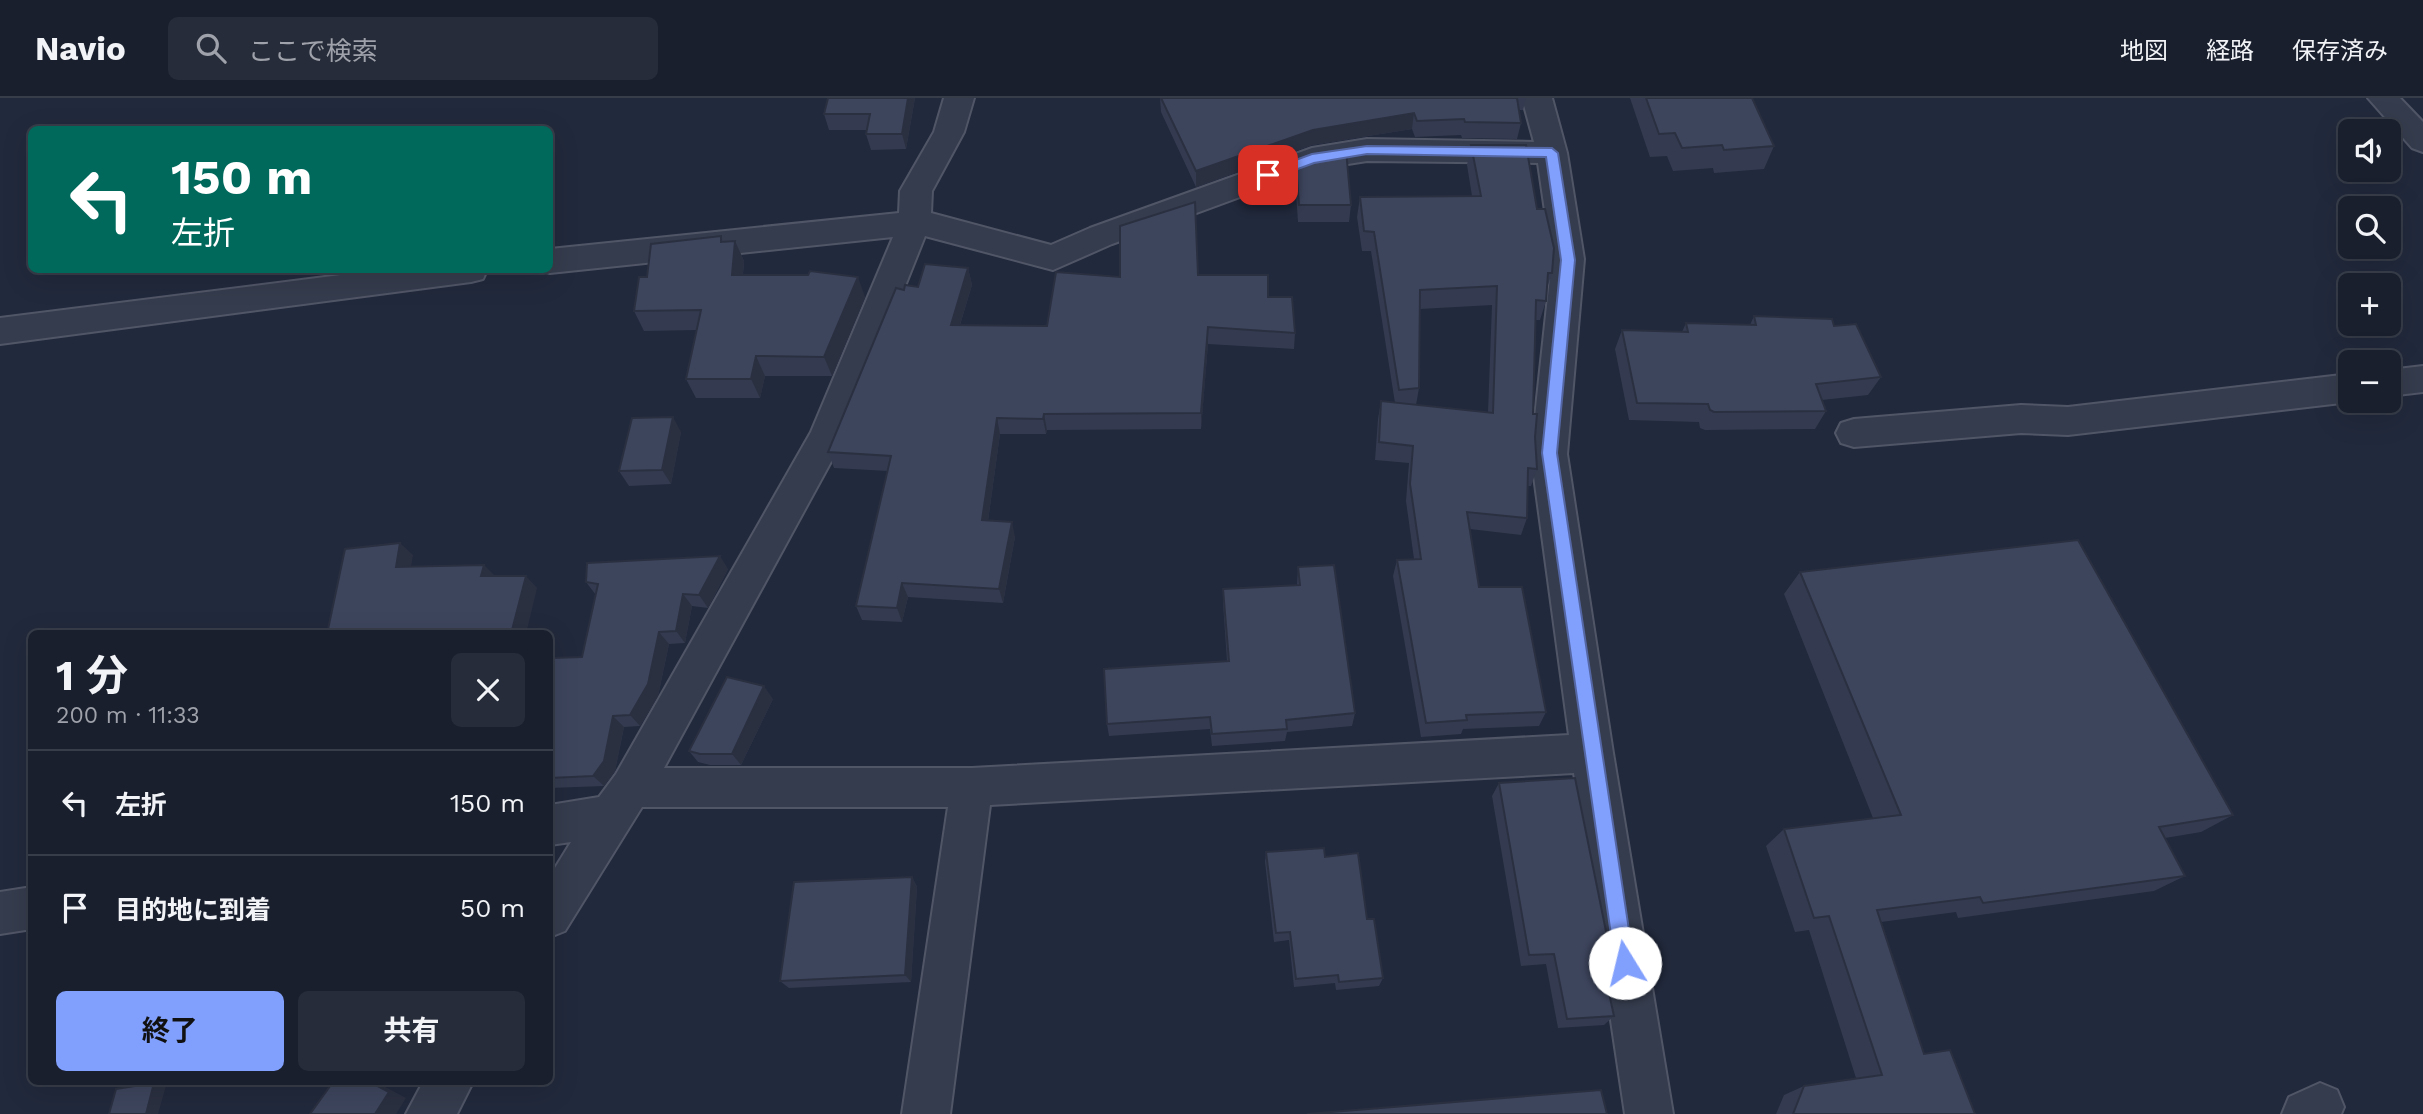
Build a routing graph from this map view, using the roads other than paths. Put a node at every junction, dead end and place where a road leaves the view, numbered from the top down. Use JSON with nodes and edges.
{"nodes":[{"id":1,"x":959,"y":98,"type":"edge"},
{"id":2,"x":1537,"y":98,"type":"edge"},
{"id":3,"x":2383,"y":98,"type":"edge"},
{"id":4,"x":2423,"y":141,"type":"edge"},
{"id":5,"x":1552,"y":153,"type":"junction"},
{"id":6,"x":914,"y":223,"type":"junction"},
{"id":7,"x":553,"y":261,"type":"edge"},
{"id":8,"x":448,"y":273,"type":"edge"},
{"id":9,"x":0,"y":331,"type":"edge"},
{"id":10,"x":2423,"y":379,"type":"edge"},
{"id":11,"x":2401,"y":382,"type":"edge"},
{"id":12,"x":2338,"y":388,"type":"edge"},
{"id":13,"x":1854,"y":433,"type":"dead end"},
{"id":14,"x":1592,"y":753,"type":"junction"},
{"id":15,"x":972,"y":786,"type":"junction"},
{"id":16,"x":621,"y":802,"type":"junction"},
{"id":17,"x":553,"y":824,"type":"edge"},
{"id":18,"x":28,"y":909,"type":"edge"},
{"id":19,"x":553,"y":911,"type":"edge"},
{"id":20,"x":0,"y":913,"type":"edge"},
{"id":21,"x":448,"y":1085,"type":"edge"},
{"id":22,"x":430,"y":1114,"type":"edge"},
{"id":23,"x":926,"y":1114,"type":"edge"},
{"id":24,"x":1649,"y":1114,"type":"edge"}],
"edges":[{"from":1,"to":6,"type":"street"},
{"from":2,"to":5,"type":"street"},
{"from":3,"to":4,"type":"street"},
{"from":5,"to":6,"type":"street"},
{"from":5,"to":14,"type":"street"},
{"from":6,"to":7,"type":"street"},
{"from":6,"to":16,"type":"street"},
{"from":8,"to":9,"type":"street"},
{"from":10,"to":11,"type":"street"},
{"from":12,"to":13,"type":"street"},
{"from":14,"to":15,"type":"street"},
{"from":14,"to":24,"type":"street"},
{"from":15,"to":16,"type":"street"},
{"from":15,"to":23,"type":"street"},
{"from":16,"to":17,"type":"street"},
{"from":16,"to":19,"type":"street"},
{"from":18,"to":20,"type":"street"},
{"from":21,"to":22,"type":"street"}]}
